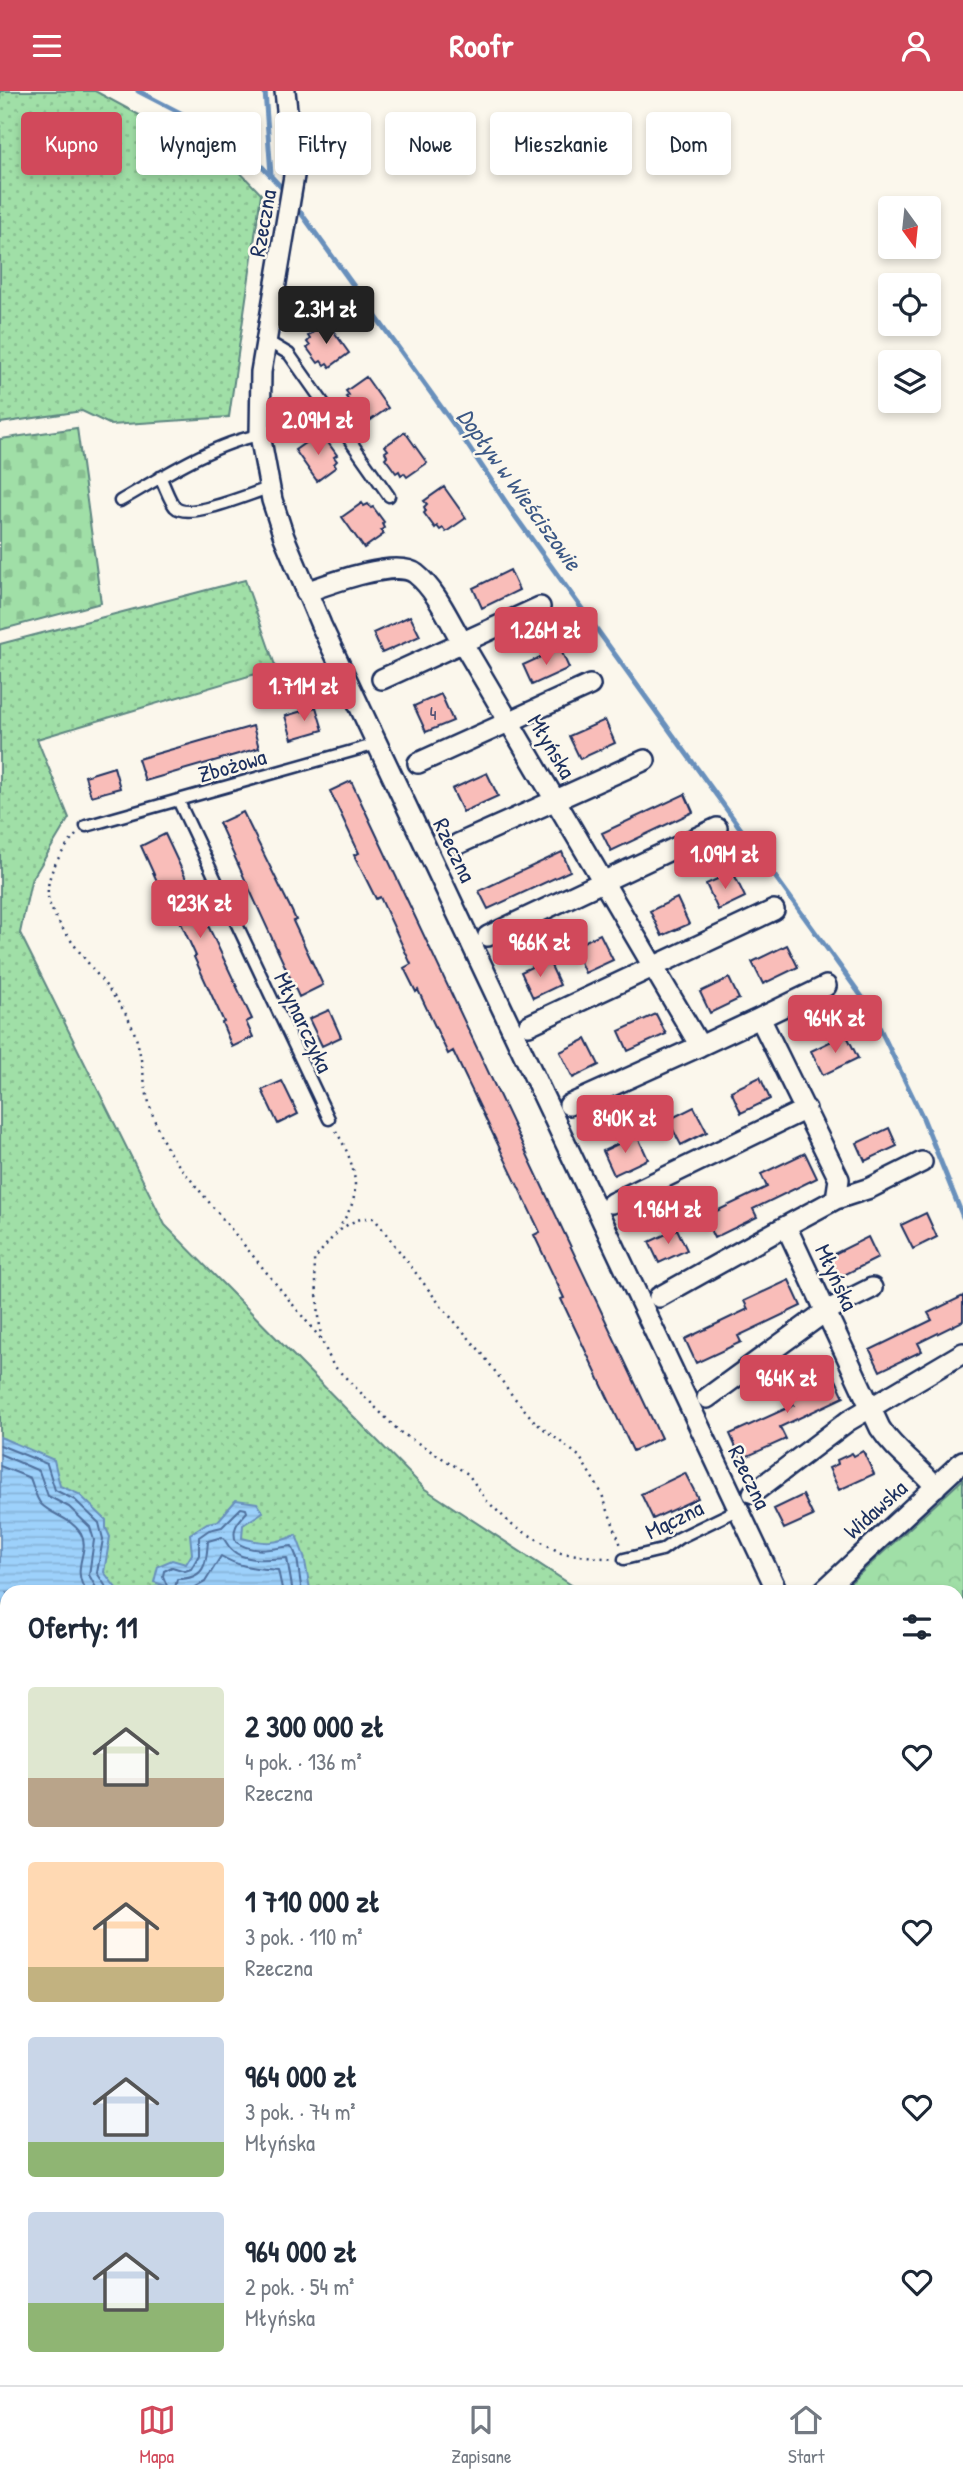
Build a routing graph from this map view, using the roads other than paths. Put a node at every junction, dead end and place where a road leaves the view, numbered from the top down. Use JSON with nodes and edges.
{"nodes":[{"id":1,"x":285,"y":91,"type":"edge"},
{"id":2,"x":267,"y":341,"type":"junction"},
{"id":3,"x":260,"y":435,"type":"junction"},
{"id":4,"x":160,"y":477,"type":"junction"},
{"id":5,"x":269,"y":488,"type":"junction"},
{"id":6,"x":389,"y":496,"type":"dead end"},
{"id":7,"x":120,"y":501,"type":"dead end"},
{"id":8,"x":306,"y":592,"type":"junction"},
{"id":9,"x":540,"y":607,"type":"dead end"},
{"id":10,"x":463,"y":642,"type":"junction"},
{"id":11,"x":382,"y":679,"type":"dead end"},
{"id":12,"x":590,"y":685,"type":"dead end"},
{"id":13,"x":509,"y":722,"type":"junction"},
{"id":14,"x":377,"y":744,"type":"junction"},
{"id":15,"x":645,"y":760,"type":"dead end"},
{"id":16,"x":418,"y":763,"type":"dead end"},
{"id":17,"x":177,"y":800,"type":"junction"},
{"id":18,"x":556,"y":800,"type":"junction"},
{"id":19,"x":86,"y":826,"type":"road end"},
{"id":20,"x":717,"y":828,"type":"dead end"},
{"id":21,"x":458,"y":844,"type":"dead end"},
{"id":22,"x":603,"y":881,"type":"junction"},
{"id":23,"x":774,"y":910,"type":"dead end"},
{"id":24,"x":488,"y":936,"type":"dead end"},
{"id":25,"x":654,"y":967,"type":"junction"},
{"id":26,"x":826,"y":986,"type":"dead end"},
{"id":27,"x":761,"y":1018,"type":"junction"},
{"id":28,"x":529,"y":1025,"type":"dead end"},
{"id":29,"x":700,"y":1046,"type":"junction"},
{"id":30,"x":569,"y":1105,"type":"dead end"},
{"id":31,"x":806,"y":1109,"type":"junction"},
{"id":32,"x":329,"y":1119,"type":"road end"},
{"id":33,"x":922,"y":1163,"type":"dead end"},
{"id":34,"x":836,"y":1199,"type":"junction"},
{"id":35,"x":612,"y":1203,"type":"dead end"},
{"id":36,"x":786,"y":1226,"type":"junction"},
{"id":37,"x":872,"y":1288,"type":"dead end"},
{"id":38,"x":659,"y":1297,"type":"dead end"},
{"id":39,"x":827,"y":1311,"type":"junction"},
{"id":40,"x":963,"y":1353,"type":"edge"},
{"id":41,"x":707,"y":1398,"type":"dead end"},
{"id":42,"x":870,"y":1409,"type":"junction"},
{"id":43,"x":963,"y":1461,"type":"edge"},
{"id":44,"x":936,"y":1487,"type":"junction"},
{"id":45,"x":753,"y":1493,"type":"dead end"},
{"id":46,"x":739,"y":1509,"type":"junction"},
{"id":47,"x":624,"y":1559,"type":"road end"},
{"id":48,"x":774,"y":1585,"type":"edge"},
{"id":49,"x":830,"y":1585,"type":"edge"}],
"edges":[{"from":1,"to":2,"type":"street","name":"Rzeczna"},
{"from":2,"to":3,"type":"street","name":"Rzeczna"},
{"from":2,"to":6,"type":"lane"},
{"from":3,"to":4,"type":"lane"},
{"from":3,"to":5,"type":"street","name":"Rzeczna"},
{"from":4,"to":5,"type":"lane"},
{"from":4,"to":7,"type":"lane"},
{"from":5,"to":8,"type":"street","name":"Rzeczna"},
{"from":8,"to":10,"type":"street","name":"Młyńska"},
{"from":8,"to":14,"type":"street","name":"Rzeczna"},
{"from":9,"to":10,"type":"street"},
{"from":10,"to":11,"type":"street"},
{"from":10,"to":13,"type":"street","name":"Młyńska"},
{"from":12,"to":13,"type":"street"},
{"from":13,"to":16,"type":"street"},
{"from":13,"to":18,"type":"street","name":"Młyńska"},
{"from":14,"to":17,"type":"lane","name":"Zbożowa"},
{"from":14,"to":46,"type":"street","name":"Rzeczna"},
{"from":15,"to":18,"type":"street"},
{"from":17,"to":19,"type":"lane"},
{"from":17,"to":32,"type":"lane","name":"Młynarczyka"},
{"from":18,"to":21,"type":"street"},
{"from":18,"to":22,"type":"street","name":"Młyńska"},
{"from":20,"to":22,"type":"street"},
{"from":22,"to":24,"type":"street"},
{"from":22,"to":25,"type":"street","name":"Młyńska"},
{"from":23,"to":25,"type":"street"},
{"from":25,"to":28,"type":"street"},
{"from":25,"to":29,"type":"street","name":"Młyńska"},
{"from":26,"to":27,"type":"street"},
{"from":27,"to":29,"type":"street"},
{"from":27,"to":31,"type":"street"},
{"from":29,"to":30,"type":"street"},
{"from":31,"to":34,"type":"street"},
{"from":31,"to":35,"type":"street"},
{"from":33,"to":34,"type":"street","name":"Młyńska"},
{"from":34,"to":36,"type":"street","name":"Młyńska"},
{"from":36,"to":38,"type":"street","name":"Młyńska"},
{"from":36,"to":39,"type":"street","name":"Młyńska"},
{"from":37,"to":39,"type":"street"},
{"from":39,"to":41,"type":"street"},
{"from":39,"to":42,"type":"street","name":"Młyńska"},
{"from":40,"to":42,"type":"street"},
{"from":42,"to":44,"type":"street","name":"Młyńska"},
{"from":42,"to":45,"type":"street"},
{"from":43,"to":44,"type":"street","name":"Widawska"},
{"from":44,"to":49,"type":"street","name":"Widawska"},
{"from":46,"to":47,"type":"lane","name":"Mączna"},
{"from":46,"to":48,"type":"street","name":"Rzeczna"}]}
